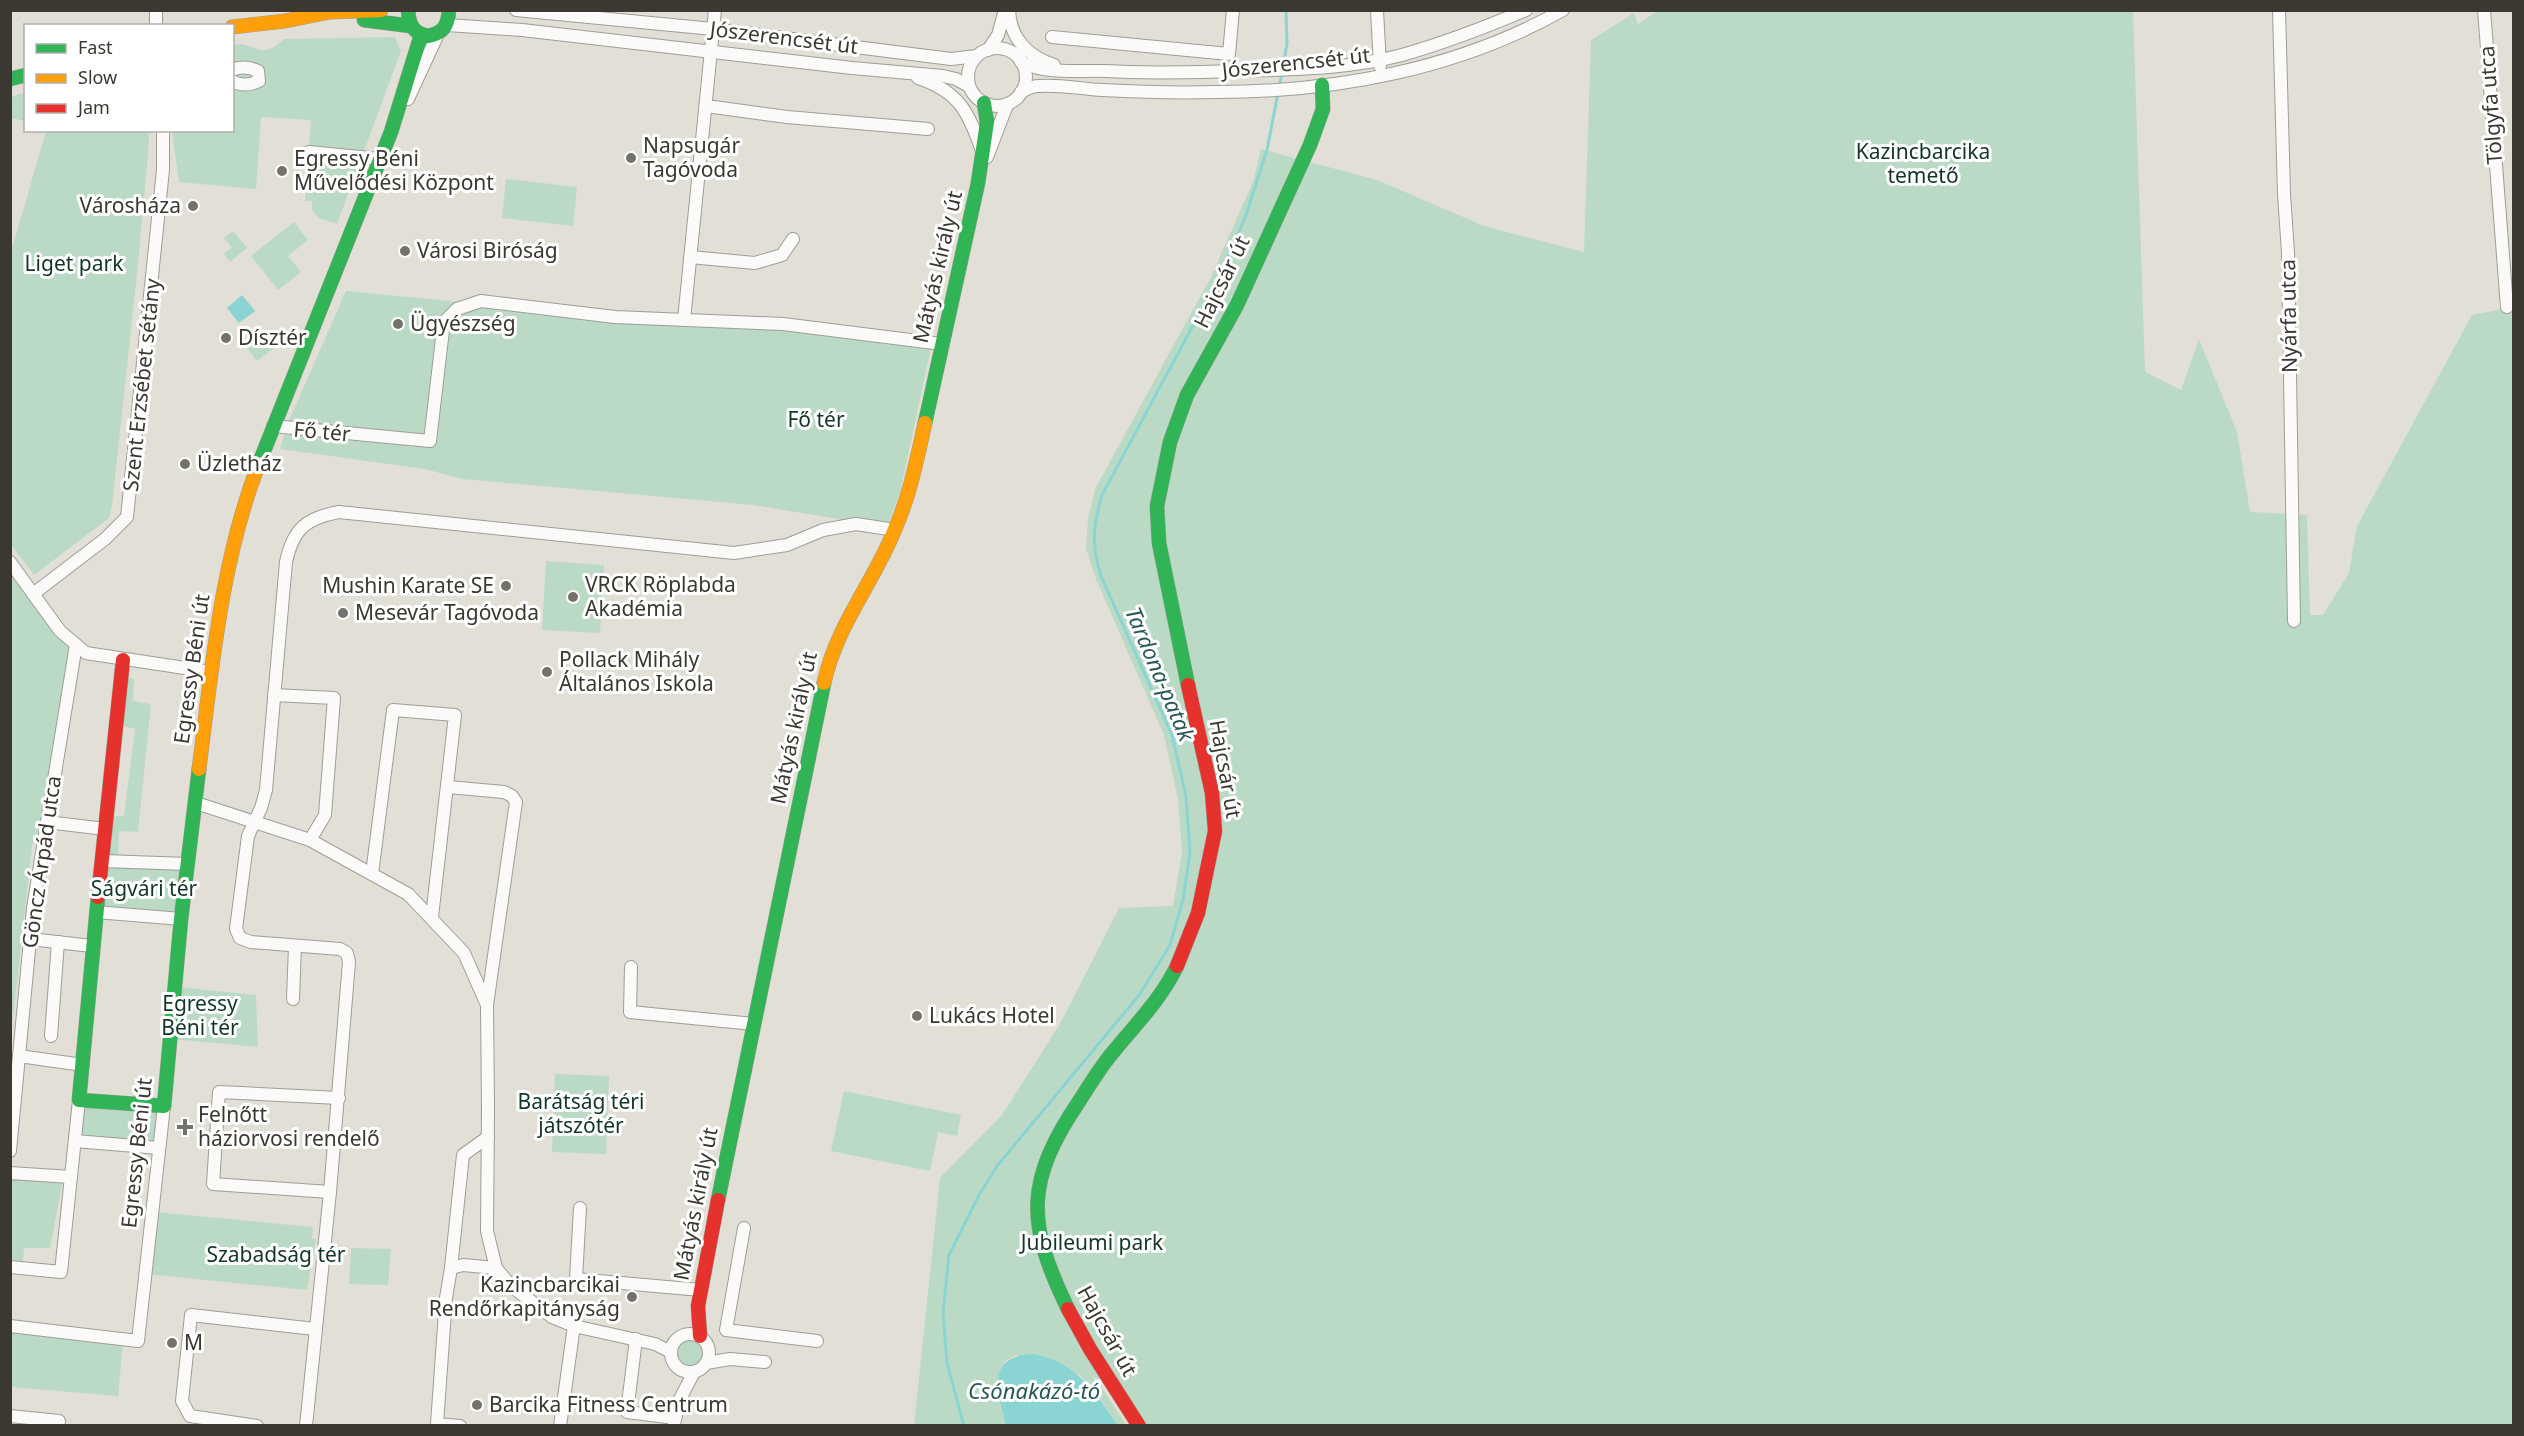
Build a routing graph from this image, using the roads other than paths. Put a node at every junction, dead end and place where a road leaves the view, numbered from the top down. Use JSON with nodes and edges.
{"nodes":[{"id":1,"x":381,"y":10,"type":"edge"},
{"id":2,"x":408,"y":10,"type":"edge"},
{"id":3,"x":449,"y":10,"type":"edge"},
{"id":4,"x":516,"y":10,"type":"edge"},
{"id":5,"x":715,"y":10,"type":"edge"},
{"id":6,"x":1233,"y":10,"type":"edge"},
{"id":7,"x":1377,"y":10,"type":"edge"},
{"id":8,"x":1526,"y":10,"type":"edge"},
{"id":9,"x":1563,"y":10,"type":"edge"},
{"id":10,"x":2279,"y":10,"type":"edge"},
{"id":11,"x":2484,"y":10,"type":"edge"},
{"id":12,"x":334,"y":11,"type":"edge"},
{"id":13,"x":1008,"y":14,"type":"edge"},
{"id":14,"x":285,"y":21,"type":"junction"},
{"id":15,"x":234,"y":27,"type":"edge"},
{"id":16,"x":713,"y":29,"type":"junction"},
{"id":17,"x":416,"y":30,"type":"junction"},
{"id":18,"x":443,"y":30,"type":"junction"},
{"id":19,"x":1052,"y":37,"type":"dead end"},
{"id":20,"x":988,"y":50,"type":"junction"},
{"id":21,"x":711,"y":51,"type":"junction"},
{"id":22,"x":977,"y":56,"type":"junction"},
{"id":23,"x":1018,"y":59,"type":"junction"},
{"id":24,"x":1379,"y":59,"type":"junction"},
{"id":25,"x":234,"y":70,"type":"edge"},
{"id":26,"x":1088,"y":70,"type":"junction"},
{"id":27,"x":903,"y":73,"type":"junction"},
{"id":28,"x":1381,"y":76,"type":"junction"},
{"id":29,"x":234,"y":82,"type":"edge"},
{"id":30,"x":1323,"y":85,"type":"junction"},
{"id":31,"x":969,"y":86,"type":"junction"},
{"id":32,"x":1021,"y":92,"type":"junction"},
{"id":33,"x":984,"y":103,"type":"junction"},
{"id":34,"x":1007,"y":105,"type":"junction"},
{"id":35,"x":706,"y":106,"type":"junction"},
{"id":36,"x":928,"y":129,"type":"dead end"},
{"id":37,"x":163,"y":132,"type":"edge"},
{"id":38,"x":391,"y":132,"type":"junction"},
{"id":39,"x":309,"y":153,"type":"dead end"},
{"id":40,"x":983,"y":154,"type":"junction"},
{"id":41,"x":380,"y":159,"type":"junction"},
{"id":42,"x":978,"y":183,"type":"junction"},
{"id":43,"x":793,"y":238,"type":"dead end"},
{"id":44,"x":690,"y":257,"type":"junction"},
{"id":45,"x":2507,"y":307,"type":"dead end"},
{"id":46,"x":684,"y":320,"type":"junction"},
{"id":47,"x":942,"y":344,"type":"junction"},
{"id":48,"x":273,"y":426,"type":"junction"},
{"id":49,"x":895,"y":530,"type":"junction"},
{"id":50,"x":10,"y":562,"type":"edge"},
{"id":51,"x":33,"y":594,"type":"junction"},
{"id":52,"x":2294,"y":621,"type":"dead end"},
{"id":53,"x":76,"y":645,"type":"junction"},
{"id":54,"x":123,"y":660,"type":"junction"},
{"id":55,"x":211,"y":672,"type":"junction"},
{"id":56,"x":274,"y":694,"type":"junction"},
{"id":57,"x":448,"y":787,"type":"junction"},
{"id":58,"x":196,"y":803,"type":"junction"},
{"id":59,"x":255,"y":820,"type":"junction"},
{"id":60,"x":47,"y":822,"type":"junction"},
{"id":61,"x":105,"y":829,"type":"junction"},
{"id":62,"x":310,"y":840,"type":"junction"},
{"id":63,"x":103,"y":861,"type":"junction"},
{"id":64,"x":188,"y":864,"type":"junction"},
{"id":65,"x":372,"y":874,"type":"junction"},
{"id":66,"x":96,"y":912,"type":"junction"},
{"id":67,"x":432,"y":917,"type":"junction"},
{"id":68,"x":181,"y":919,"type":"junction"},
{"id":69,"x":30,"y":939,"type":"junction"},
{"id":70,"x":58,"y":942,"type":"junction"},
{"id":71,"x":92,"y":946,"type":"junction"},
{"id":72,"x":295,"y":946,"type":"junction"},
{"id":73,"x":631,"y":967,"type":"dead end"},
{"id":74,"x":293,"y":999,"type":"dead end"},
{"id":75,"x":487,"y":1005,"type":"junction"},
{"id":76,"x":754,"y":1024,"type":"junction"},
{"id":77,"x":51,"y":1036,"type":"dead end"},
{"id":78,"x":19,"y":1056,"type":"junction"},
{"id":79,"x":83,"y":1065,"type":"junction"},
{"id":80,"x":339,"y":1098,"type":"junction"},
{"id":81,"x":79,"y":1100,"type":"junction"},
{"id":82,"x":164,"y":1106,"type":"junction"},
{"id":83,"x":488,"y":1137,"type":"junction"},
{"id":84,"x":75,"y":1141,"type":"junction"},
{"id":85,"x":159,"y":1148,"type":"junction"},
{"id":86,"x":10,"y":1151,"type":"edge"},
{"id":87,"x":10,"y":1173,"type":"edge"},
{"id":88,"x":71,"y":1177,"type":"junction"},
{"id":89,"x":330,"y":1192,"type":"junction"},
{"id":90,"x":580,"y":1208,"type":"dead end"},
{"id":91,"x":744,"y":1228,"type":"dead end"},
{"id":92,"x":10,"y":1268,"type":"edge"},
{"id":93,"x":452,"y":1268,"type":"junction"},
{"id":94,"x":496,"y":1268,"type":"junction"},
{"id":95,"x":701,"y":1290,"type":"junction"},
{"id":96,"x":698,"y":1306,"type":"junction"},
{"id":97,"x":10,"y":1326,"type":"edge"},
{"id":98,"x":574,"y":1326,"type":"junction"},
{"id":99,"x":315,"y":1329,"type":"junction"},
{"id":100,"x":636,"y":1339,"type":"junction"},
{"id":101,"x":677,"y":1341,"type":"junction"},
{"id":102,"x":704,"y":1341,"type":"junction"},
{"id":103,"x":817,"y":1341,"type":"dead end"},
{"id":104,"x":730,"y":1359,"type":"junction"},
{"id":105,"x":765,"y":1362,"type":"dead end"},
{"id":106,"x":706,"y":1364,"type":"junction"},
{"id":107,"x":685,"y":1370,"type":"junction"},
{"id":108,"x":10,"y":1416,"type":"edge"},
{"id":109,"x":674,"y":1422,"type":"edge"},
{"id":110,"x":58,"y":1425,"type":"edge"},
{"id":111,"x":257,"y":1425,"type":"edge"},
{"id":112,"x":306,"y":1425,"type":"edge"},
{"id":113,"x":460,"y":1425,"type":"edge"},
{"id":114,"x":560,"y":1425,"type":"edge"},
{"id":115,"x":1139,"y":1425,"type":"edge"}],
"edges":[{"from":1,"to":12,"type":"street"},
{"from":2,"to":17,"type":"street"},
{"from":3,"to":18,"type":"street"},
{"from":4,"to":16,"type":"street","name":"Jószerencsét út"},
{"from":5,"to":16,"type":"street"},
{"from":6,"to":19,"type":"street"},
{"from":7,"to":24,"type":"street"},
{"from":8,"to":24,"type":"street","name":"Jószerencsét út"},
{"from":9,"to":28,"type":"street","name":"Jószerencsét út"},
{"from":10,"to":52,"type":"street","name":"Nyárfa utca"},
{"from":11,"to":45,"type":"street","name":"Tölgyfa utca"},
{"from":12,"to":14,"type":"street"},
{"from":13,"to":20,"type":"street"},
{"from":13,"to":23,"type":"street"},
{"from":13,"to":26,"type":"street"},
{"from":14,"to":15,"type":"street"},
{"from":14,"to":17,"type":"street"},
{"from":16,"to":21,"type":"street"},
{"from":16,"to":22,"type":"street","name":"Jószerencsét út"},
{"from":17,"to":18,"type":"street"},
{"from":17,"to":38,"type":"street","name":"Egressy Béni út"},
{"from":18,"to":21,"type":"street","name":"Jószerencsét út"},
{"from":18,"to":38,"type":"street"},
{"from":20,"to":22,"type":"street"},
{"from":20,"to":23,"type":"street"},
{"from":21,"to":27,"type":"street","name":"Jószerencsét út"},
{"from":21,"to":35,"type":"street"},
{"from":22,"to":31,"type":"street"},
{"from":23,"to":26,"type":"street","name":"Jószerencsét út"},
{"from":23,"to":32,"type":"street"},
{"from":24,"to":26,"type":"street","name":"Jószerencsét út"},
{"from":24,"to":28,"type":"street"},
{"from":25,"to":29,"type":"street"},
{"from":27,"to":31,"type":"street","name":"Jószerencsét út"},
{"from":27,"to":40,"type":"street"},
{"from":28,"to":30,"type":"street","name":"Jószerencsét út"},
{"from":30,"to":32,"type":"street","name":"Jószerencsét út"},
{"from":30,"to":115,"type":"street","name":"Hajcsár út"},
{"from":31,"to":33,"type":"street"},
{"from":32,"to":34,"type":"street"},
{"from":33,"to":34,"type":"street"},
{"from":33,"to":40,"type":"street","name":"Mátyás király út"},
{"from":34,"to":42,"type":"street"},
{"from":35,"to":36,"type":"street"},
{"from":35,"to":44,"type":"street"},
{"from":37,"to":51,"type":"street","name":"Szent Erzsébet sétány"},
{"from":38,"to":41,"type":"street","name":"Egressy Béni út"},
{"from":39,"to":41,"type":"street"},
{"from":40,"to":42,"type":"street","name":"Mátyás király út"},
{"from":41,"to":48,"type":"street","name":"Egressy Béni út"},
{"from":42,"to":47,"type":"street","name":"Mátyás király út"},
{"from":43,"to":44,"type":"street"},
{"from":44,"to":46,"type":"street"},
{"from":46,"to":47,"type":"street","name":"Fő tér"},
{"from":46,"to":48,"type":"street","name":"Fő tér"},
{"from":47,"to":49,"type":"street","name":"Mátyás király út"},
{"from":48,"to":55,"type":"street","name":"Egressy Béni út"},
{"from":49,"to":56,"type":"street"},
{"from":49,"to":76,"type":"street","name":"Mátyás király út"},
{"from":50,"to":51,"type":"street"},
{"from":51,"to":53,"type":"street"},
{"from":53,"to":54,"type":"street"},
{"from":53,"to":60,"type":"street","name":"Göncz Árpád utca"},
{"from":54,"to":55,"type":"street"},
{"from":54,"to":61,"type":"street"},
{"from":55,"to":58,"type":"street","name":"Egressy Béni út"},
{"from":56,"to":59,"type":"street"},
{"from":56,"to":62,"type":"street"},
{"from":57,"to":65,"type":"street"},
{"from":57,"to":67,"type":"street"},
{"from":57,"to":75,"type":"street"},
{"from":58,"to":59,"type":"street"},
{"from":58,"to":64,"type":"street","name":"Egressy Béni út"},
{"from":59,"to":62,"type":"street"},
{"from":59,"to":72,"type":"street"},
{"from":60,"to":61,"type":"street"},
{"from":60,"to":69,"type":"street","name":"Göncz Árpád utca"},
{"from":61,"to":63,"type":"street"},
{"from":62,"to":65,"type":"street"},
{"from":63,"to":64,"type":"street"},
{"from":63,"to":66,"type":"street"},
{"from":64,"to":68,"type":"street","name":"Egressy Béni út"},
{"from":65,"to":67,"type":"street"},
{"from":66,"to":68,"type":"street"},
{"from":66,"to":71,"type":"street"},
{"from":67,"to":75,"type":"street"},
{"from":68,"to":82,"type":"street","name":"Egressy Béni út"},
{"from":69,"to":70,"type":"street"},
{"from":69,"to":78,"type":"street","name":"Göncz Árpád utca"},
{"from":70,"to":71,"type":"street"},
{"from":70,"to":77,"type":"street"},
{"from":71,"to":79,"type":"street"},
{"from":72,"to":74,"type":"street"},
{"from":72,"to":80,"type":"street"},
{"from":73,"to":76,"type":"street"},
{"from":75,"to":83,"type":"street"},
{"from":76,"to":95,"type":"street","name":"Mátyás király út"},
{"from":78,"to":79,"type":"street"},
{"from":78,"to":86,"type":"street","name":"Göncz Árpád utca"},
{"from":79,"to":81,"type":"street"},
{"from":80,"to":89,"type":"street"},
{"from":80,"to":89,"type":"street"},
{"from":81,"to":82,"type":"street"},
{"from":81,"to":84,"type":"street"},
{"from":82,"to":85,"type":"street","name":"Egressy Béni út"},
{"from":83,"to":93,"type":"street"},
{"from":83,"to":94,"type":"street"},
{"from":84,"to":85,"type":"street"},
{"from":84,"to":88,"type":"street"},
{"from":85,"to":97,"type":"street","name":"Egressy Béni út"},
{"from":87,"to":88,"type":"street"},
{"from":88,"to":92,"type":"street"},
{"from":89,"to":99,"type":"street"},
{"from":90,"to":95,"type":"street"},
{"from":91,"to":103,"type":"street"},
{"from":93,"to":94,"type":"street"},
{"from":93,"to":113,"type":"street"},
{"from":94,"to":98,"type":"street"},
{"from":95,"to":96,"type":"street","name":"Mátyás király út"},
{"from":96,"to":101,"type":"street","name":"Mátyás király út"},
{"from":96,"to":102,"type":"street","name":"Mátyás király út"},
{"from":98,"to":100,"type":"street"},
{"from":98,"to":114,"type":"street"},
{"from":99,"to":111,"type":"street"},
{"from":99,"to":112,"type":"street"},
{"from":100,"to":101,"type":"street"},
{"from":100,"to":109,"type":"street"},
{"from":101,"to":102,"type":"street"},
{"from":101,"to":107,"type":"street"},
{"from":102,"to":104,"type":"street"},
{"from":102,"to":106,"type":"street","name":"Mátyás király út"},
{"from":104,"to":105,"type":"street"},
{"from":104,"to":106,"type":"street"},
{"from":106,"to":107,"type":"street"},
{"from":107,"to":109,"type":"street"},
{"from":108,"to":110,"type":"street"}]}
